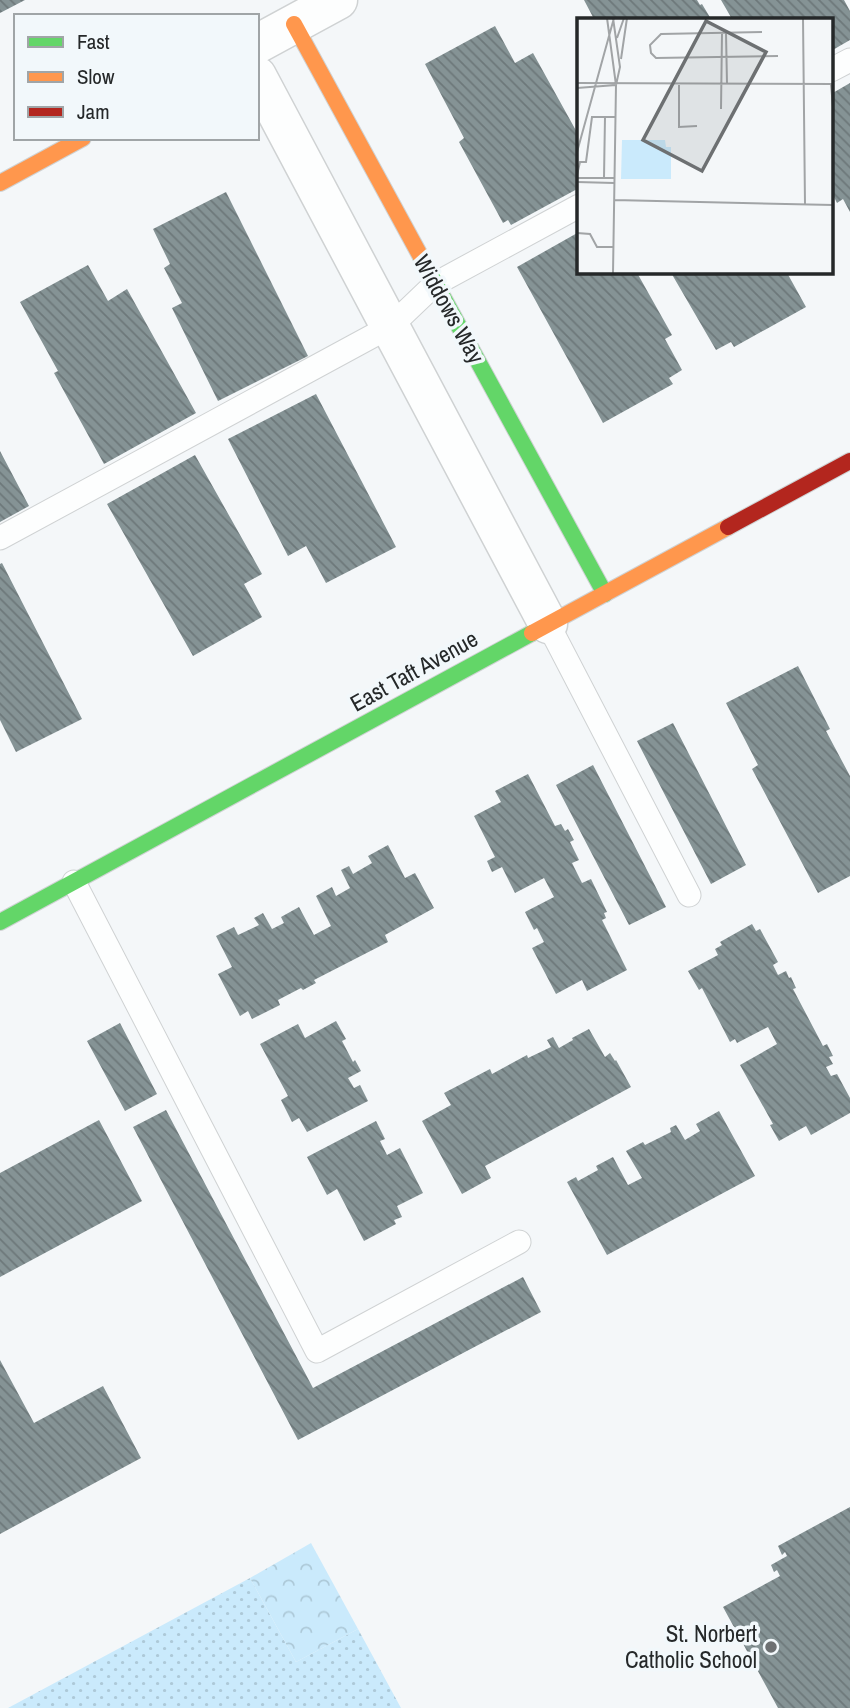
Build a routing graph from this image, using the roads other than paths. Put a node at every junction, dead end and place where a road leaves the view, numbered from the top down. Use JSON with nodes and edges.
{"nodes":[{"id":1,"x":338,"y":0,"type":"edge"},
{"id":2,"x":294,"y":24,"type":"junction"},
{"id":3,"x":259,"y":43,"type":"edge"},
{"id":4,"x":850,"y":60,"type":"edge"},
{"id":5,"x":832,"y":69,"type":"edge"},
{"id":6,"x":259,"y":80,"type":"edge"},
{"id":7,"x":79,"y":140,"type":"edge"},
{"id":8,"x":0,"y":183,"type":"edge"},
{"id":9,"x":577,"y":207,"type":"edge"},
{"id":10,"x":435,"y":284,"type":"junction"},
{"id":11,"x":391,"y":326,"type":"junction"},
{"id":12,"x":850,"y":461,"type":"edge"},
{"id":13,"x":0,"y":538,"type":"edge"},
{"id":14,"x":605,"y":594,"type":"junction"},
{"id":15,"x":548,"y":624,"type":"junction"},
{"id":16,"x":74,"y":882,"type":"junction"},
{"id":17,"x":689,"y":895,"type":"dead end"},
{"id":18,"x":0,"y":922,"type":"edge"},
{"id":19,"x":519,"y":1242,"type":"dead end"}],
"edges":[{"from":1,"to":2,"type":"street"},
{"from":2,"to":3,"type":"street"},
{"from":2,"to":10,"type":"main road","name":"Widdows Way"},
{"from":4,"to":5,"type":"lane"},
{"from":6,"to":11,"type":"street"},
{"from":7,"to":8,"type":"main road"},
{"from":9,"to":10,"type":"lane"},
{"from":10,"to":11,"type":"lane"},
{"from":10,"to":14,"type":"main road","name":"Widdows Way"},
{"from":11,"to":13,"type":"lane"},
{"from":11,"to":15,"type":"street"},
{"from":12,"to":14,"type":"main road","name":"East Taft Avenue"},
{"from":14,"to":15,"type":"main road","name":"East Taft Avenue"},
{"from":15,"to":16,"type":"main road","name":"East Taft Avenue"},
{"from":15,"to":17,"type":"lane"},
{"from":16,"to":18,"type":"main road","name":"East Taft Avenue"},
{"from":16,"to":19,"type":"lane"}]}
